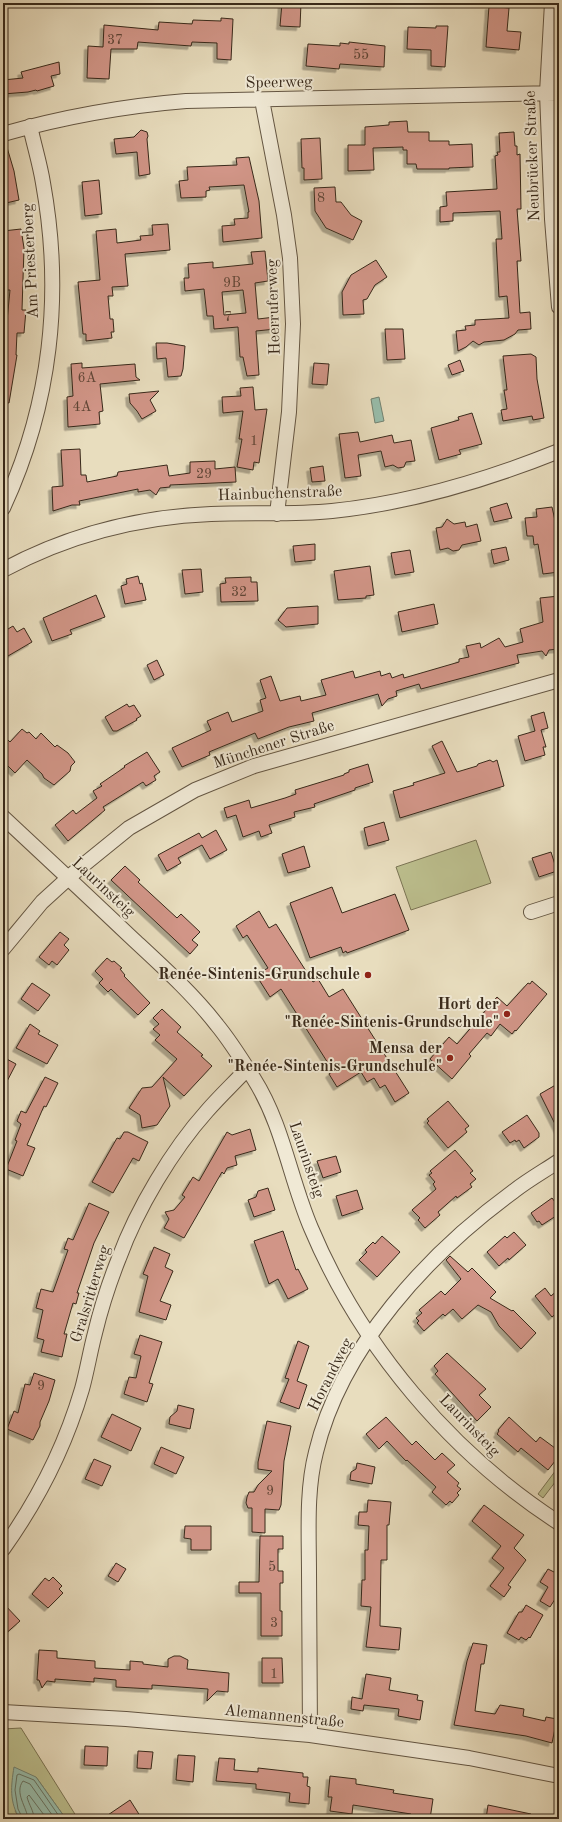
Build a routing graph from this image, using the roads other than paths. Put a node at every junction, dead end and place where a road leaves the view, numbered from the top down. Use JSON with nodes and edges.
{"nodes":[{"id":1,"x":552,"y":3,"type":"edge"},
{"id":2,"x":553,"y":93,"type":"edge"},
{"id":3,"x":262,"y":100,"type":"junction"},
{"id":4,"x":30,"y":126,"type":"junction"},
{"id":5,"x":3,"y":134,"type":"edge"},
{"id":6,"x":559,"y":307,"type":"edge"},
{"id":7,"x":559,"y":451,"type":"edge"},
{"id":8,"x":3,"y":508,"type":"edge"},
{"id":9,"x":277,"y":514,"type":"junction"},
{"id":10,"x":3,"y":570,"type":"edge"},
{"id":11,"x":559,"y":680,"type":"edge"},
{"id":12,"x":3,"y":817,"type":"edge"},
{"id":13,"x":68,"y":878,"type":"junction"},
{"id":14,"x":559,"y":903,"type":"edge"},
{"id":15,"x":531,"y":912,"type":"dead end"},
{"id":16,"x":3,"y":949,"type":"edge"},
{"id":17,"x":247,"y":1069,"type":"junction"},
{"id":18,"x":559,"y":1161,"type":"edge"},
{"id":19,"x":370,"y":1336,"type":"junction"},
{"id":20,"x":559,"y":1524,"type":"edge"},
{"id":21,"x":3,"y":1549,"type":"edge"},
{"id":22,"x":3,"y":1712,"type":"edge"},
{"id":23,"x":310,"y":1735,"type":"junction"},
{"id":24,"x":559,"y":1776,"type":"edge"}],
"edges":[{"from":1,"to":2,"type":"street","name":"Neubrücker Straße"},
{"from":2,"to":3,"type":"street","name":"Speerweg"},
{"from":2,"to":6,"type":"street","name":"Neubrücker Straße"},
{"from":3,"to":4,"type":"street","name":"Speerweg"},
{"from":3,"to":9,"type":"street","name":"Heerruferweg"},
{"from":4,"to":5,"type":"street","name":"Speerweg"},
{"from":4,"to":8,"type":"street","name":"Am Priesterberg"},
{"from":7,"to":9,"type":"street","name":"Hainbuchenstraße"},
{"from":9,"to":10,"type":"street","name":"Hainbuchenstraße"},
{"from":11,"to":13,"type":"street","name":"Münchener Straße"},
{"from":12,"to":13,"type":"street","name":"Laurinsteig"},
{"from":13,"to":16,"type":"street","name":"Münchener Straße"},
{"from":13,"to":17,"type":"street","name":"Laurinsteig"},
{"from":14,"to":15,"type":"street"},
{"from":17,"to":19,"type":"street","name":"Laurinsteig"},
{"from":17,"to":21,"type":"street","name":"Gralsritterweg"},
{"from":18,"to":19,"type":"street","name":"Horandweg"},
{"from":19,"to":20,"type":"street","name":"Laurinsteig"},
{"from":19,"to":23,"type":"street","name":"Horandweg"},
{"from":22,"to":23,"type":"street","name":"Alemannenstraße"},
{"from":23,"to":24,"type":"street","name":"Alemannenstraße"}]}
